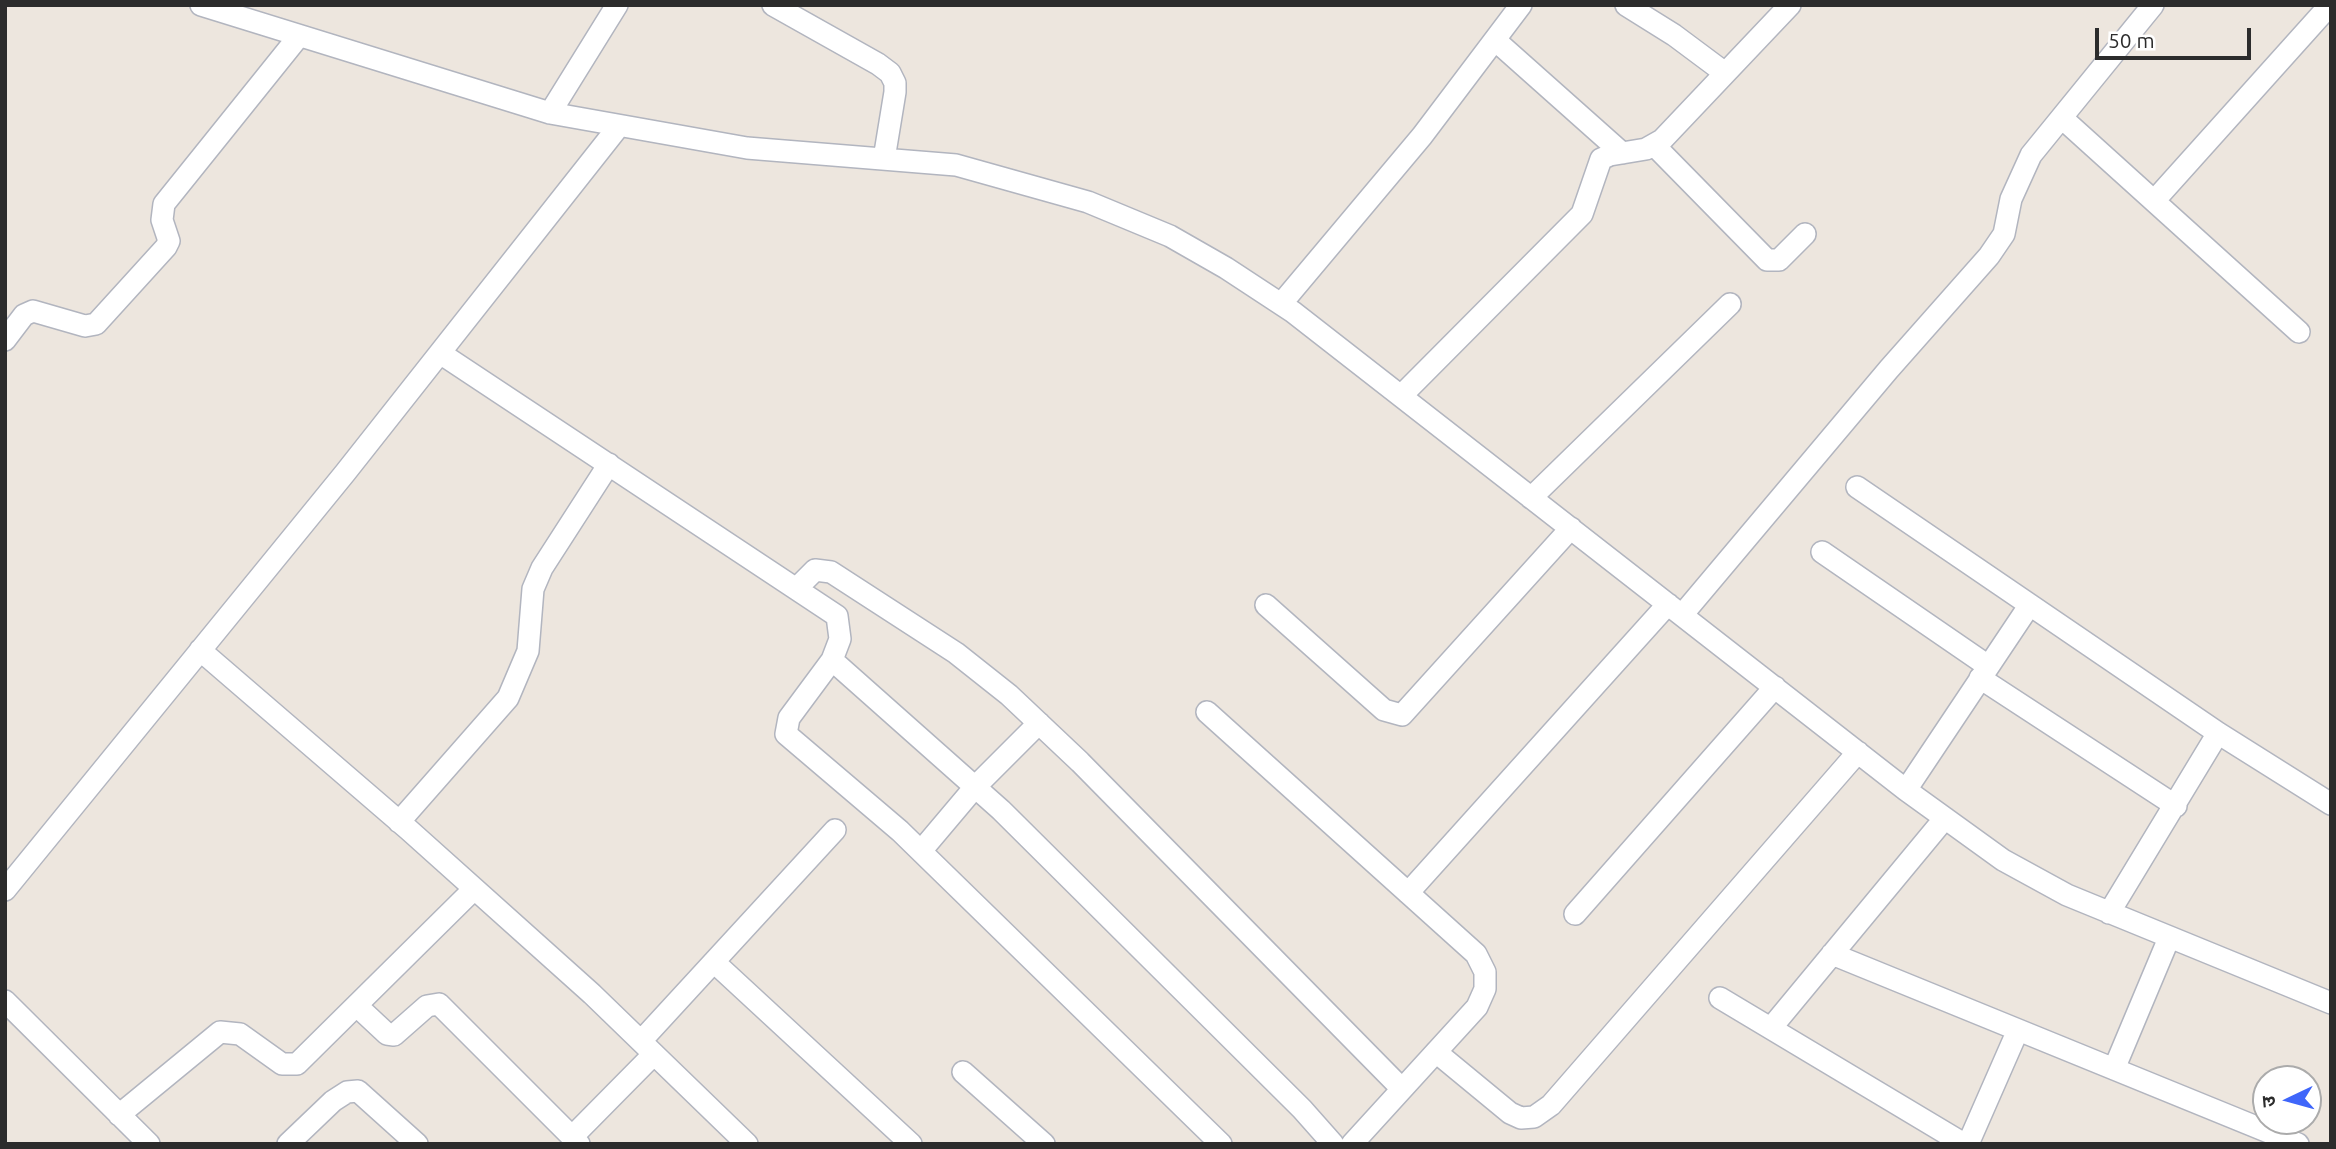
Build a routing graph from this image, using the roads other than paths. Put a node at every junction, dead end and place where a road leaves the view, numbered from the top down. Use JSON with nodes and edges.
{"nodes":[{"id":1,"x":201,"y":5,"type":"edge"},
{"id":2,"x":617,"y":5,"type":"edge"},
{"id":3,"x":773,"y":5,"type":"edge"},
{"id":4,"x":1521,"y":5,"type":"edge"},
{"id":5,"x":1626,"y":5,"type":"edge"},
{"id":6,"x":1790,"y":5,"type":"edge"},
{"id":7,"x":2153,"y":5,"type":"edge"},
{"id":8,"x":2330,"y":5,"type":"edge"},
{"id":9,"x":299,"y":36,"type":"junction"},
{"id":10,"x":1495,"y":40,"type":"junction"},
{"id":11,"x":1725,"y":73,"type":"junction"},
{"id":12,"x":550,"y":113,"type":"junction"},
{"id":13,"x":2062,"y":118,"type":"junction"},
{"id":14,"x":619,"y":126,"type":"junction"},
{"id":15,"x":1654,"y":145,"type":"junction"},
{"id":16,"x":1622,"y":153,"type":"junction"},
{"id":17,"x":884,"y":159,"type":"junction"},
{"id":18,"x":2154,"y":201,"type":"junction"},
{"id":19,"x":1805,"y":234,"type":"dead end"},
{"id":20,"x":1280,"y":304,"type":"junction"},
{"id":21,"x":1730,"y":304,"type":"dead end"},
{"id":22,"x":2299,"y":331,"type":"dead end"},
{"id":23,"x":5,"y":340,"type":"edge"},
{"id":24,"x":440,"y":353,"type":"junction"},
{"id":25,"x":1401,"y":397,"type":"junction"},
{"id":26,"x":609,"y":464,"type":"junction"},
{"id":27,"x":1857,"y":487,"type":"dead end"},
{"id":28,"x":1531,"y":498,"type":"junction"},
{"id":29,"x":1571,"y":528,"type":"junction"},
{"id":30,"x":1822,"y":552,"type":"dead end"},
{"id":31,"x":797,"y":588,"type":"junction"},
{"id":32,"x":1266,"y":605,"type":"dead end"},
{"id":33,"x":2029,"y":606,"type":"junction"},
{"id":34,"x":1675,"y":610,"type":"junction"},
{"id":35,"x":200,"y":650,"type":"junction"},
{"id":36,"x":832,"y":660,"type":"junction"},
{"id":37,"x":1984,"y":672,"type":"junction"},
{"id":38,"x":1775,"y":687,"type":"junction"},
{"id":39,"x":1208,"y":712,"type":"dead end"},
{"id":40,"x":1039,"y":723,"type":"junction"},
{"id":41,"x":2218,"y":733,"type":"junction"},
{"id":42,"x":1858,"y":752,"type":"junction"},
{"id":43,"x":975,"y":787,"type":"junction"},
{"id":44,"x":1906,"y":790,"type":"junction"},
{"id":45,"x":2331,"y":804,"type":"edge"},
{"id":46,"x":2176,"y":806,"type":"junction"},
{"id":47,"x":1945,"y":818,"type":"junction"},
{"id":48,"x":399,"y":822,"type":"junction"},
{"id":49,"x":835,"y":830,"type":"dead end"},
{"id":50,"x":921,"y":851,"type":"junction"},
{"id":51,"x":474,"y":889,"type":"junction"},
{"id":52,"x":5,"y":890,"type":"edge"},
{"id":53,"x":1408,"y":893,"type":"junction"},
{"id":54,"x":2109,"y":913,"type":"junction"},
{"id":55,"x":1575,"y":914,"type":"dead end"},
{"id":56,"x":2169,"y":938,"type":"junction"},
{"id":57,"x":1832,"y":954,"type":"junction"},
{"id":58,"x":714,"y":962,"type":"junction"},
{"id":59,"x":1720,"y":998,"type":"dead end"},
{"id":60,"x":5,"y":1001,"type":"edge"},
{"id":61,"x":2331,"y":1003,"type":"edge"},
{"id":62,"x":357,"y":1006,"type":"junction"},
{"id":63,"x":1771,"y":1028,"type":"junction"},
{"id":64,"x":2018,"y":1030,"type":"junction"},
{"id":65,"x":647,"y":1048,"type":"junction"},
{"id":66,"x":1436,"y":1052,"type":"junction"},
{"id":67,"x":2114,"y":1069,"type":"junction"},
{"id":68,"x":963,"y":1072,"type":"dead end"},
{"id":69,"x":1402,"y":1089,"type":"junction"},
{"id":70,"x":119,"y":1115,"type":"junction"},
{"id":71,"x":576,"y":1140,"type":"edge"},
{"id":72,"x":738,"y":1141,"type":"edge"},
{"id":73,"x":149,"y":1144,"type":"edge"},
{"id":74,"x":288,"y":1144,"type":"edge"},
{"id":75,"x":416,"y":1144,"type":"edge"},
{"id":76,"x":911,"y":1144,"type":"edge"},
{"id":77,"x":1044,"y":1144,"type":"edge"},
{"id":78,"x":1221,"y":1144,"type":"edge"},
{"id":79,"x":1333,"y":1144,"type":"edge"},
{"id":80,"x":1352,"y":1144,"type":"edge"},
{"id":81,"x":1966,"y":1144,"type":"edge"},
{"id":82,"x":2298,"y":1144,"type":"edge"}],
"edges":[{"from":1,"to":9,"type":"street"},
{"from":2,"to":12,"type":"street"},
{"from":3,"to":17,"type":"street"},
{"from":4,"to":10,"type":"street"},
{"from":5,"to":11,"type":"street"},
{"from":6,"to":11,"type":"street"},
{"from":7,"to":13,"type":"street"},
{"from":8,"to":18,"type":"street"},
{"from":9,"to":12,"type":"street"},
{"from":9,"to":23,"type":"street"},
{"from":10,"to":16,"type":"street"},
{"from":10,"to":20,"type":"street"},
{"from":11,"to":15,"type":"street"},
{"from":12,"to":14,"type":"street"},
{"from":13,"to":18,"type":"street"},
{"from":13,"to":34,"type":"street"},
{"from":14,"to":17,"type":"street"},
{"from":14,"to":24,"type":"street"},
{"from":15,"to":16,"type":"street"},
{"from":15,"to":19,"type":"street"},
{"from":16,"to":25,"type":"street"},
{"from":17,"to":20,"type":"street"},
{"from":18,"to":22,"type":"street"},
{"from":20,"to":25,"type":"street"},
{"from":21,"to":28,"type":"street"},
{"from":24,"to":26,"type":"street"},
{"from":24,"to":35,"type":"street"},
{"from":25,"to":28,"type":"street"},
{"from":26,"to":31,"type":"street"},
{"from":26,"to":48,"type":"street"},
{"from":27,"to":33,"type":"street"},
{"from":28,"to":29,"type":"street"},
{"from":29,"to":32,"type":"street"},
{"from":29,"to":34,"type":"street"},
{"from":30,"to":37,"type":"street"},
{"from":31,"to":36,"type":"street"},
{"from":31,"to":40,"type":"street"},
{"from":33,"to":37,"type":"street"},
{"from":33,"to":41,"type":"street"},
{"from":34,"to":38,"type":"street"},
{"from":34,"to":53,"type":"street"},
{"from":35,"to":48,"type":"street"},
{"from":35,"to":52,"type":"street"},
{"from":36,"to":43,"type":"street"},
{"from":36,"to":50,"type":"street"},
{"from":37,"to":44,"type":"street"},
{"from":37,"to":46,"type":"street"},
{"from":38,"to":42,"type":"street"},
{"from":38,"to":55,"type":"street"},
{"from":39,"to":53,"type":"street"},
{"from":40,"to":43,"type":"street"},
{"from":40,"to":69,"type":"street"},
{"from":41,"to":45,"type":"street"},
{"from":41,"to":46,"type":"street"},
{"from":42,"to":44,"type":"street"},
{"from":42,"to":66,"type":"street"},
{"from":43,"to":50,"type":"street"},
{"from":43,"to":79,"type":"street"},
{"from":44,"to":47,"type":"street"},
{"from":46,"to":54,"type":"street"},
{"from":47,"to":54,"type":"street"},
{"from":47,"to":57,"type":"street"},
{"from":48,"to":51,"type":"street"},
{"from":49,"to":58,"type":"street"},
{"from":50,"to":78,"type":"street"},
{"from":51,"to":62,"type":"street"},
{"from":51,"to":65,"type":"street"},
{"from":53,"to":66,"type":"street"},
{"from":54,"to":56,"type":"street"},
{"from":56,"to":61,"type":"street"},
{"from":56,"to":67,"type":"street"},
{"from":57,"to":63,"type":"street"},
{"from":57,"to":64,"type":"street"},
{"from":58,"to":65,"type":"street"},
{"from":58,"to":76,"type":"street"},
{"from":59,"to":63,"type":"street"},
{"from":60,"to":70,"type":"street"},
{"from":62,"to":70,"type":"street"},
{"from":62,"to":71,"type":"street"},
{"from":63,"to":81,"type":"street"},
{"from":64,"to":67,"type":"street"},
{"from":64,"to":81,"type":"street"},
{"from":65,"to":71,"type":"street"},
{"from":65,"to":72,"type":"street"},
{"from":66,"to":69,"type":"street"},
{"from":67,"to":82,"type":"street"},
{"from":68,"to":77,"type":"street"},
{"from":69,"to":80,"type":"street"},
{"from":70,"to":73,"type":"street"},
{"from":74,"to":75,"type":"street"}]}
